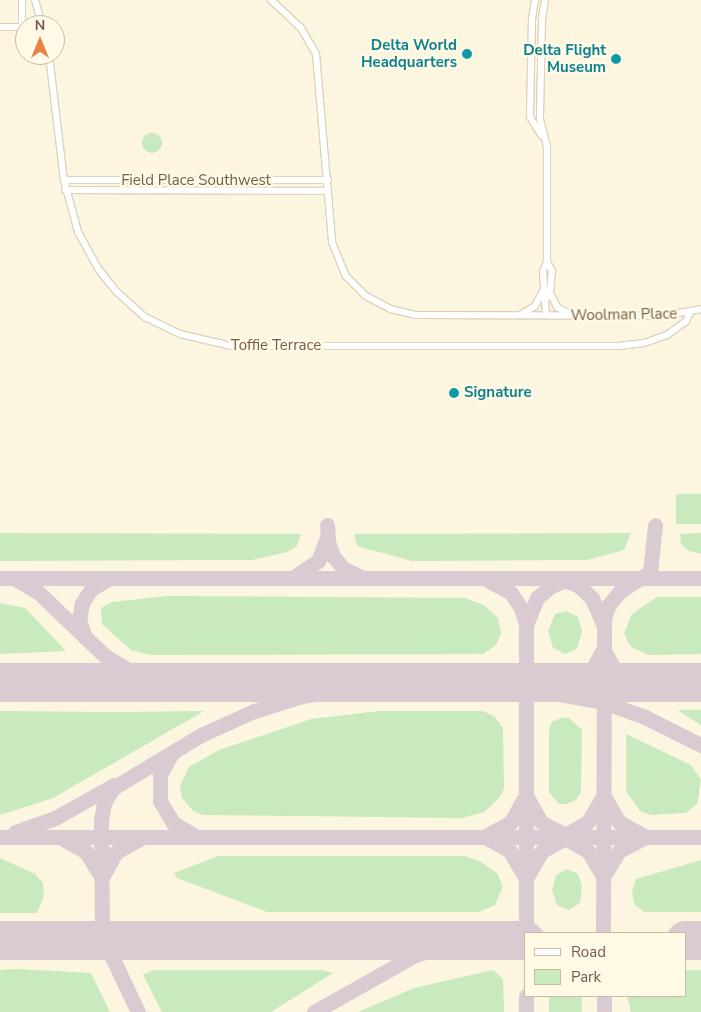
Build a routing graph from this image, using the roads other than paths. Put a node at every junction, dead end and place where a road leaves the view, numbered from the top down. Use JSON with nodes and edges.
{"nodes":[{"id":1,"x":22,"y":0,"type":"edge"},
{"id":2,"x":35,"y":0,"type":"edge"},
{"id":3,"x":271,"y":0,"type":"edge"},
{"id":4,"x":535,"y":0,"type":"edge"},
{"id":5,"x":546,"y":0,"type":"edge"},
{"id":6,"x":23,"y":15,"type":"edge"},
{"id":7,"x":39,"y":15,"type":"edge"},
{"id":8,"x":0,"y":27,"type":"edge"},
{"id":9,"x":15,"y":27,"type":"edge"},
{"id":10,"x":50,"y":65,"type":"edge"},
{"id":11,"x":543,"y":136,"type":"junction"},
{"id":12,"x":64,"y":180,"type":"junction"},
{"id":13,"x":328,"y":180,"type":"junction"},
{"id":14,"x":128,"y":181,"type":"junction"},
{"id":15,"x":177,"y":181,"type":"junction"},
{"id":16,"x":239,"y":181,"type":"junction"},
{"id":17,"x":66,"y":190,"type":"junction"},
{"id":18,"x":128,"y":190,"type":"junction"},
{"id":19,"x":177,"y":190,"type":"junction"},
{"id":20,"x":239,"y":190,"type":"junction"},
{"id":21,"x":328,"y":191,"type":"junction"},
{"id":22,"x":547,"y":262,"type":"junction"},
{"id":23,"x":543,"y":291,"type":"junction"},
{"id":24,"x":548,"y":296,"type":"junction"},
{"id":25,"x":701,"y":310,"type":"edge"},
{"id":26,"x":690,"y":313,"type":"junction"},
{"id":27,"x":519,"y":315,"type":"junction"},
{"id":28,"x":546,"y":316,"type":"junction"},
{"id":29,"x":573,"y":316,"type":"junction"}],
"edges":[{"from":1,"to":6,"type":"street"},
{"from":2,"to":7,"type":"street"},
{"from":3,"to":13,"type":"street","name":"Woolman Place"},
{"from":4,"to":11,"type":"street"},
{"from":5,"to":11,"type":"street"},
{"from":8,"to":9,"type":"street"},
{"from":10,"to":12,"type":"street","name":"Toffie Terrace"},
{"from":11,"to":22,"type":"street"},
{"from":12,"to":14,"type":"street","name":"Field Place Southwest"},
{"from":12,"to":17,"type":"street","name":"Toffie Terrace"},
{"from":13,"to":16,"type":"street","name":"Field Place Southwest"},
{"from":13,"to":21,"type":"street","name":"Woolman Place"},
{"from":14,"to":15,"type":"street","name":"Field Place Southwest"},
{"from":14,"to":18,"type":"street"},
{"from":15,"to":16,"type":"street","name":"Field Place Southwest"},
{"from":15,"to":19,"type":"street"},
{"from":16,"to":20,"type":"street"},
{"from":17,"to":18,"type":"street","name":"Field Place Southwest"},
{"from":17,"to":26,"type":"street","name":"Toffie Terrace"},
{"from":18,"to":19,"type":"street","name":"Field Place Southwest"},
{"from":19,"to":20,"type":"street","name":"Field Place Southwest"},
{"from":20,"to":21,"type":"street","name":"Field Place Southwest"},
{"from":21,"to":27,"type":"street","name":"Woolman Place"},
{"from":22,"to":23,"type":"street"},
{"from":22,"to":24,"type":"street"},
{"from":23,"to":24,"type":"street"},
{"from":23,"to":27,"type":"street"},
{"from":24,"to":28,"type":"street"},
{"from":24,"to":29,"type":"street"},
{"from":25,"to":26,"type":"street","name":"Woolman Place"},
{"from":26,"to":29,"type":"street","name":"Woolman Place"},
{"from":27,"to":28,"type":"street","name":"Woolman Place"},
{"from":28,"to":29,"type":"street","name":"Woolman Place"}]}
